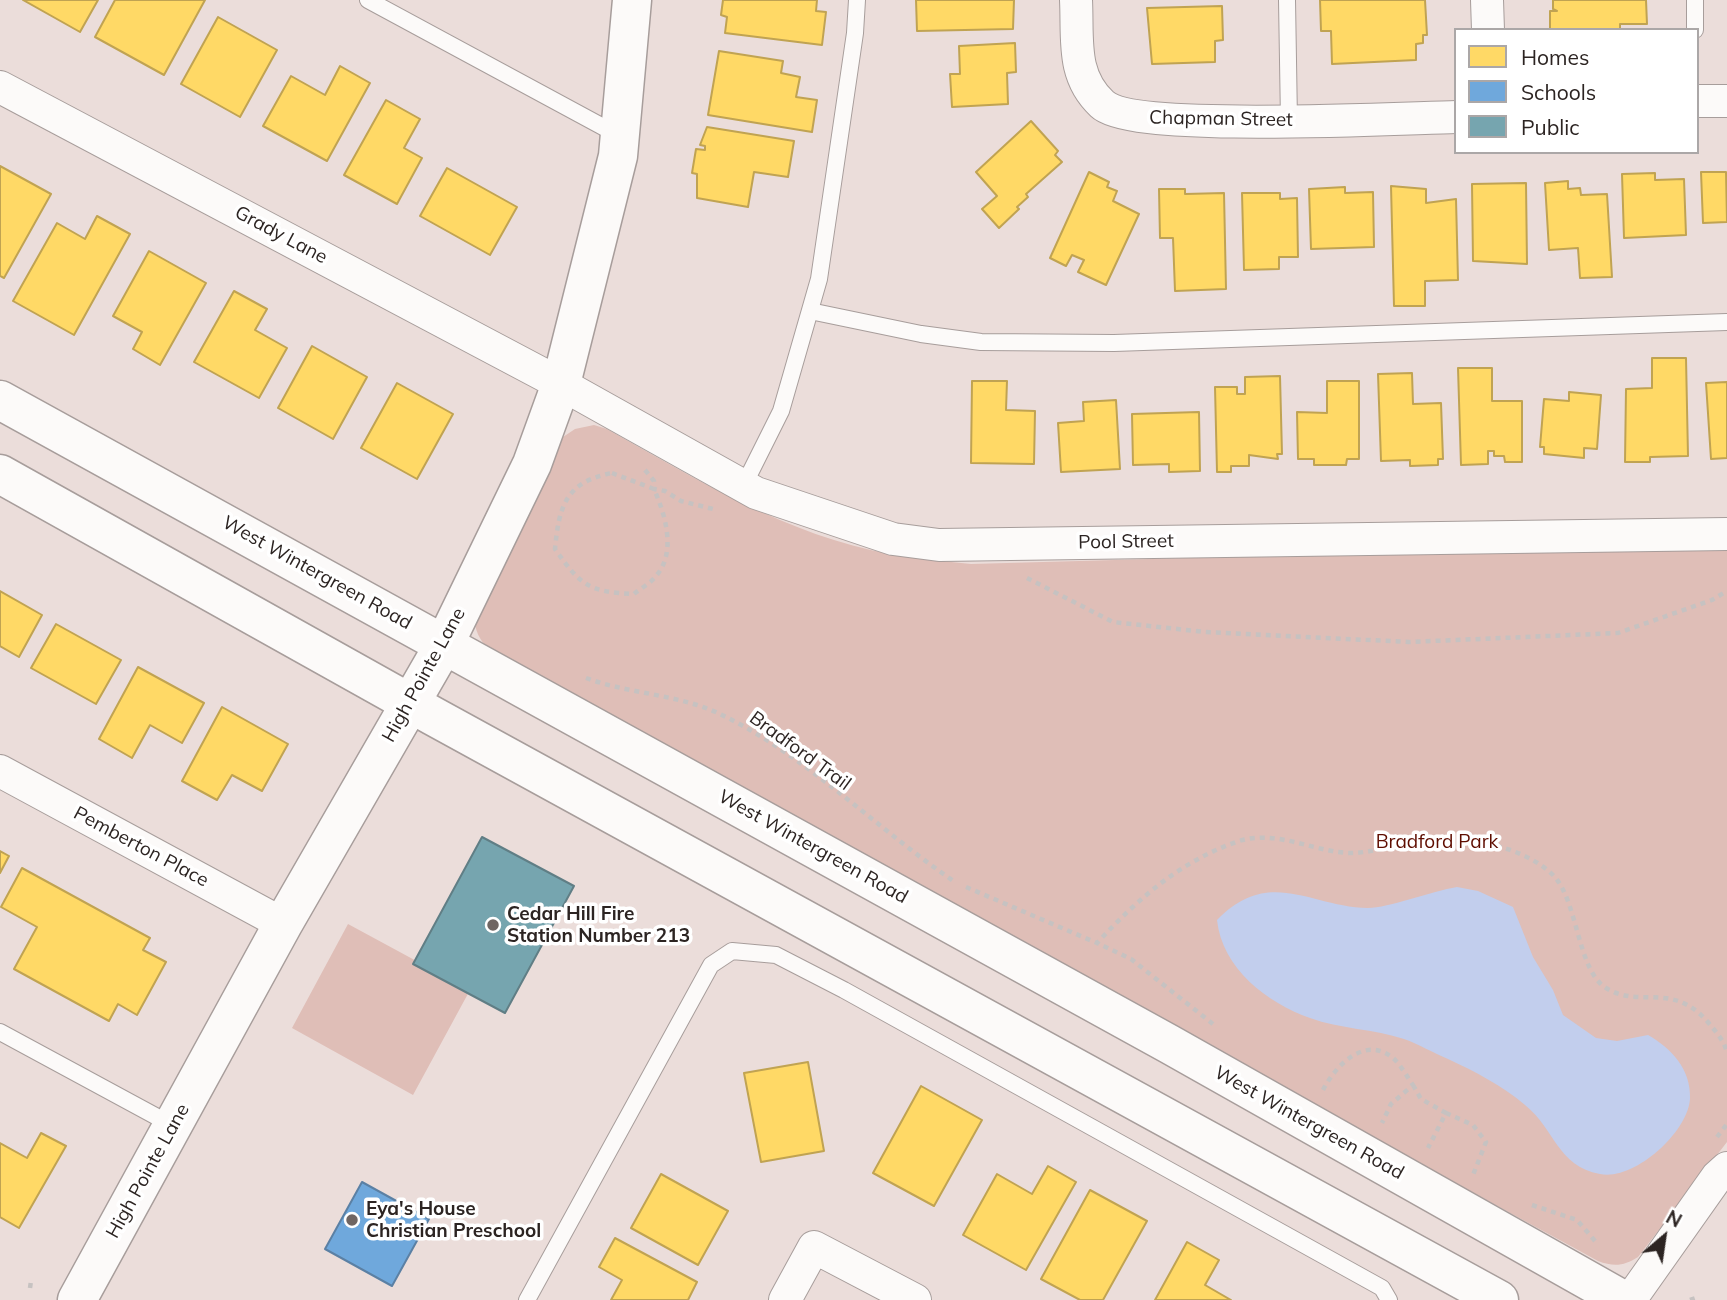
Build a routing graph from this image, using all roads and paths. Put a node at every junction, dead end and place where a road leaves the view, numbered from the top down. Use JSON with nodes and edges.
{"nodes":[{"id":1,"x":368,"y":0,"type":"edge"},
{"id":2,"x":632,"y":0,"type":"edge"},
{"id":3,"x":857,"y":0,"type":"edge"},
{"id":4,"x":1076,"y":0,"type":"edge"},
{"id":5,"x":1287,"y":0,"type":"edge"},
{"id":6,"x":1487,"y":0,"type":"edge"},
{"id":7,"x":1695,"y":0,"type":"edge"},
{"id":8,"x":1488,"y":28,"type":"edge"},
{"id":9,"x":1695,"y":28,"type":"edge"},
{"id":10,"x":0,"y":87,"type":"edge"},
{"id":11,"x":1727,"y":101,"type":"edge"},
{"id":12,"x":1699,"y":102,"type":"edge"},
{"id":13,"x":1454,"y":117,"type":"edge"},
{"id":14,"x":1289,"y":121,"type":"junction"},
{"id":15,"x":620,"y":136,"type":"junction"},
{"id":16,"x":810,"y":312,"type":"junction"},
{"id":17,"x":1727,"y":322,"type":"edge"},
{"id":18,"x":561,"y":384,"type":"junction"},
{"id":19,"x":0,"y":400,"type":"edge"},
{"id":20,"x":0,"y":474,"type":"edge"},
{"id":21,"x":743,"y":487,"type":"junction"},
{"id":22,"x":559,"y":511,"type":"joint"},
{"id":23,"x":1727,"y":534,"type":"edge"},
{"id":24,"x":445,"y":643,"type":"junction"},
{"id":25,"x":582,"y":677,"type":"dead end"},
{"id":26,"x":410,"y":703,"type":"junction"},
{"id":27,"x":0,"y":771,"type":"edge"},
{"id":28,"x":283,"y":924,"type":"junction"},
{"id":29,"x":1097,"y":943,"type":"junction"},
{"id":30,"x":1221,"y":1030,"type":"dead end"},
{"id":31,"x":0,"y":1032,"type":"edge"},
{"id":32,"x":1727,"y":1052,"type":"edge"},
{"id":33,"x":1413,"y":1086,"type":"junction"},
{"id":34,"x":1318,"y":1100,"type":"dead end"},
{"id":35,"x":1446,"y":1113,"type":"junction"},
{"id":36,"x":1727,"y":1124,"type":"edge"},
{"id":37,"x":172,"y":1125,"type":"junction"},
{"id":38,"x":1376,"y":1133,"type":"dead end"},
{"id":39,"x":1719,"y":1156,"type":"edge"},
{"id":40,"x":1423,"y":1158,"type":"dead end"},
{"id":41,"x":1470,"y":1182,"type":"dead end"},
{"id":42,"x":1521,"y":1203,"type":"dead end"},
{"id":43,"x":1602,"y":1250,"type":"dead end"},
{"id":44,"x":1699,"y":1297,"type":"dead end"},
{"id":45,"x":77,"y":1300,"type":"edge"},
{"id":46,"x":527,"y":1300,"type":"edge"},
{"id":47,"x":785,"y":1300,"type":"edge"},
{"id":48,"x":915,"y":1300,"type":"edge"},
{"id":49,"x":1389,"y":1300,"type":"edge"},
{"id":50,"x":1499,"y":1300,"type":"edge"},
{"id":51,"x":1623,"y":1300,"type":"edge"},
{"id":52,"x":1630,"y":1300,"type":"edge"},
{"id":53,"x":1690,"y":1300,"type":"edge"}],
"edges":[{"from":1,"to":15,"type":"lane"},
{"from":2,"to":15,"type":"street","name":"High Pointe Lane"},
{"from":3,"to":16,"type":"lane"},
{"from":4,"to":14,"type":"street","name":"Chapman Street"},
{"from":5,"to":14,"type":"lane"},
{"from":6,"to":8,"type":"street"},
{"from":7,"to":9,"type":"lane"},
{"from":10,"to":18,"type":"street","name":"Grady Lane"},
{"from":11,"to":12,"type":"street"},
{"from":13,"to":14,"type":"street","name":"Chapman Street"},
{"from":15,"to":18,"type":"street","name":"High Pointe Lane"},
{"from":16,"to":17,"type":"lane"},
{"from":16,"to":21,"type":"lane"},
{"from":18,"to":21,"type":"street","name":"Pool Street"},
{"from":18,"to":24,"type":"street","name":"High Pointe Lane"},
{"from":19,"to":24,"type":"street","name":"West Wintergreen Road"},
{"from":20,"to":26,"type":"street"},
{"from":21,"to":23,"type":"street","name":"Pool Street"},
{"from":22,"to":22,"type":"path"},
{"from":24,"to":26,"type":"street","name":"High Pointe Lane"},
{"from":24,"to":51,"type":"street","name":"West Wintergreen Road"},
{"from":25,"to":29,"type":"path","name":"Bradford Trail"},
{"from":26,"to":28,"type":"street","name":"High Pointe Lane"},
{"from":26,"to":50,"type":"street"},
{"from":27,"to":28,"type":"street","name":"Pemberton Place"},
{"from":28,"to":37,"type":"street","name":"High Pointe Lane"},
{"from":29,"to":30,"type":"path","name":"Bradford Trail"},
{"from":29,"to":32,"type":"path"},
{"from":31,"to":37,"type":"lane"},
{"from":33,"to":34,"type":"path"},
{"from":33,"to":35,"type":"path"},
{"from":33,"to":38,"type":"path"},
{"from":35,"to":40,"type":"path"},
{"from":35,"to":41,"type":"path"},
{"from":36,"to":39,"type":"path"},
{"from":37,"to":45,"type":"street","name":"High Pointe Lane"},
{"from":39,"to":52,"type":"street"},
{"from":42,"to":43,"type":"path"},
{"from":44,"to":53,"type":"path"},
{"from":46,"to":49,"type":"lane"},
{"from":47,"to":48,"type":"street"}]}
